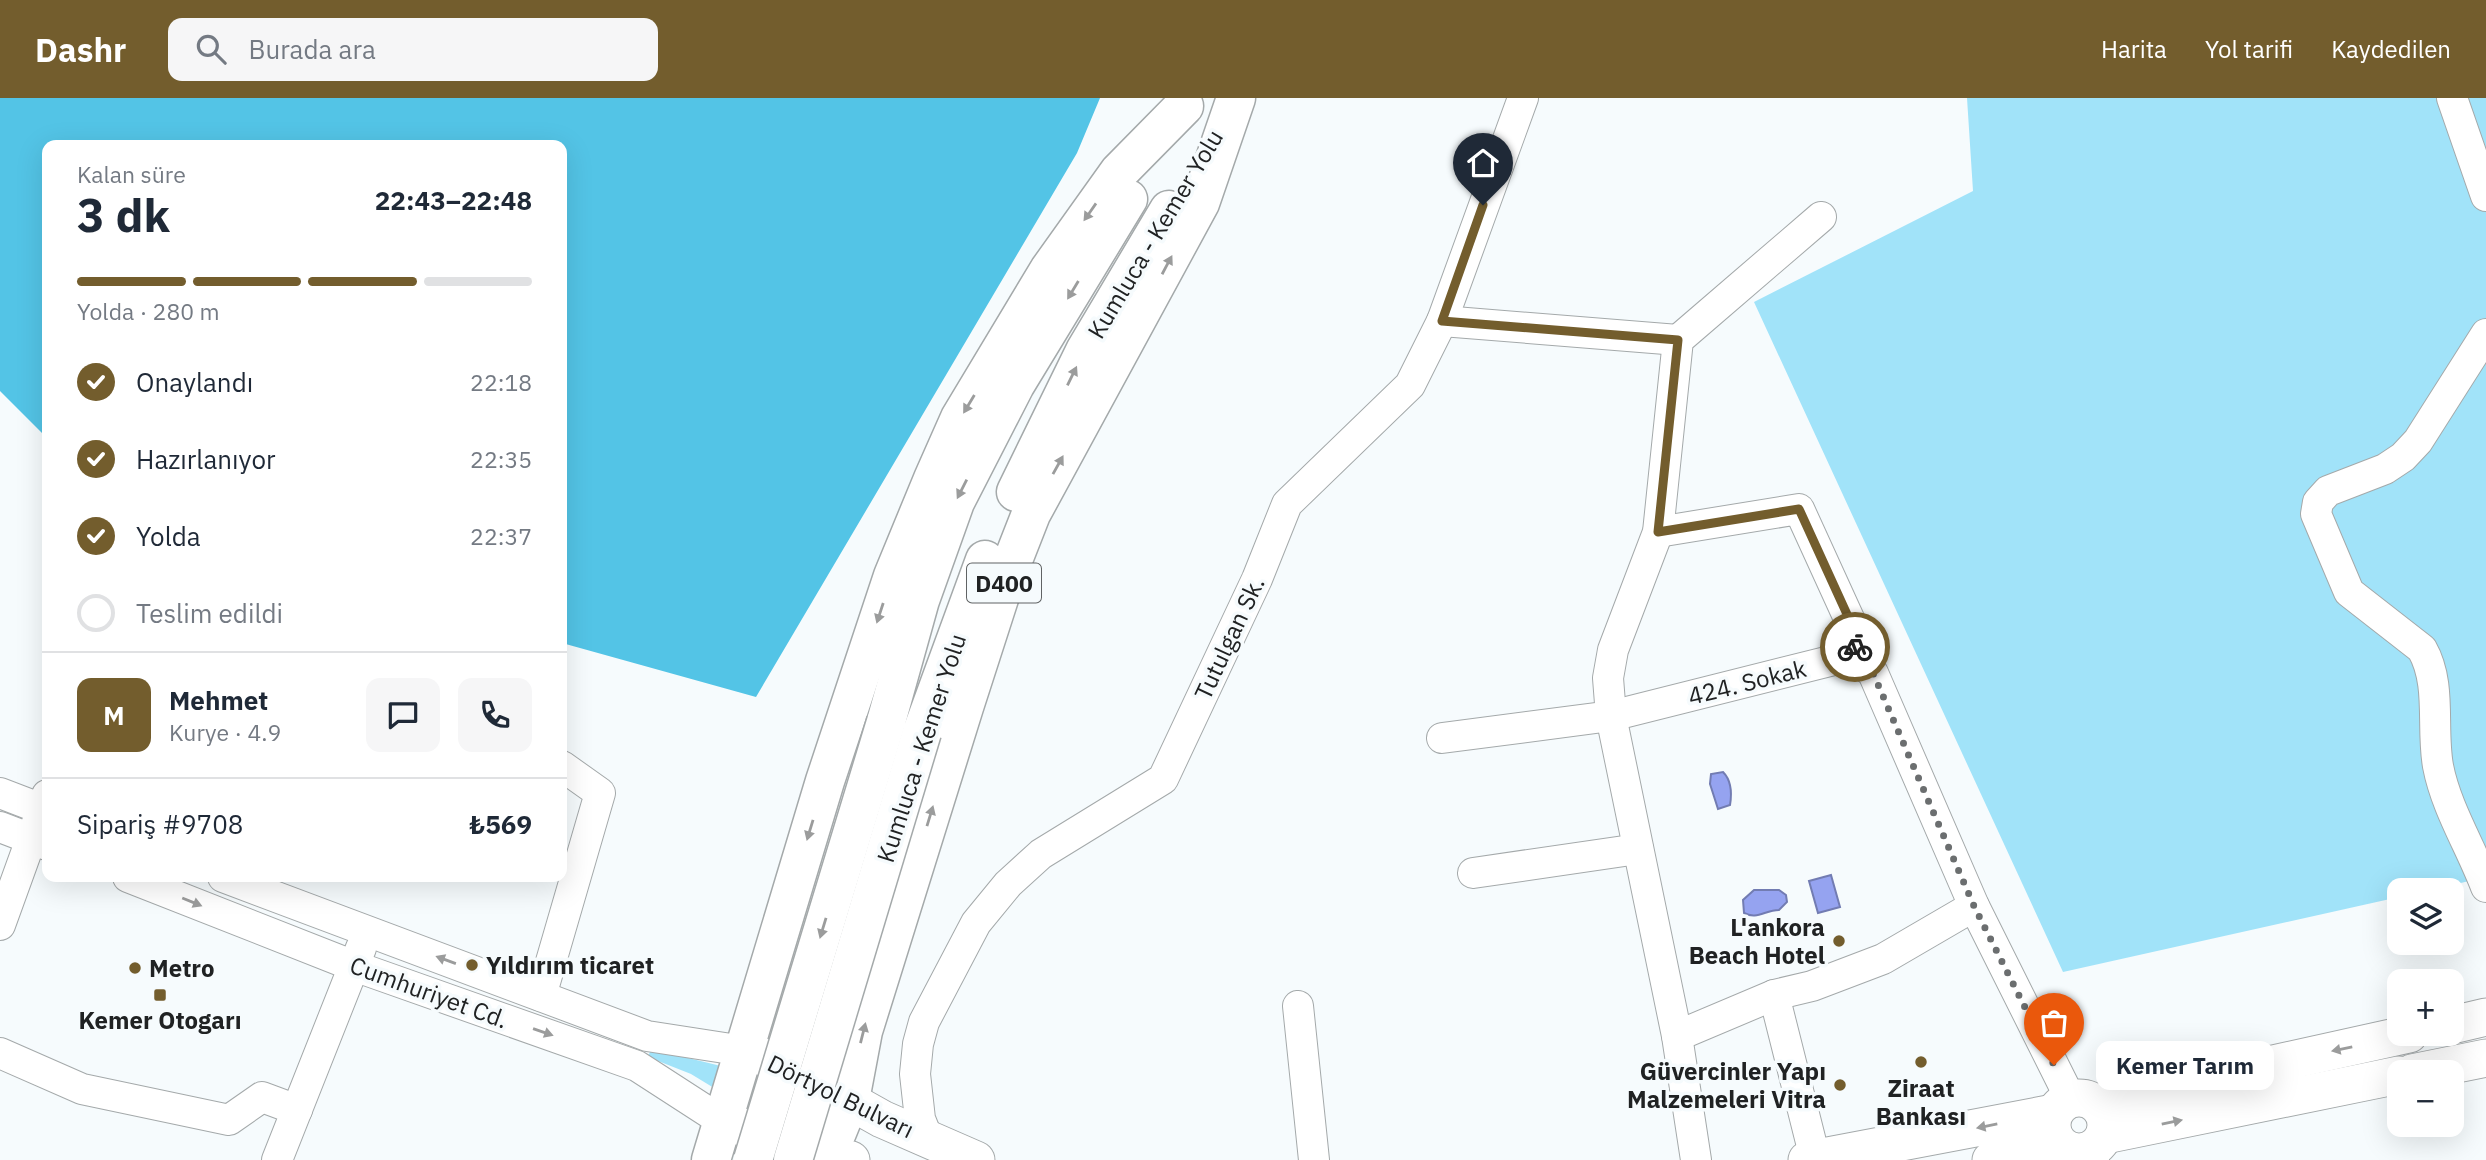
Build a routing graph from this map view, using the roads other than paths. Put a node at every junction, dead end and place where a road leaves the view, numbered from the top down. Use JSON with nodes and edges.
{"nodes":[{"id":1,"x":1236,"y":98,"type":"edge"},
{"id":2,"x":1522,"y":98,"type":"edge"},
{"id":3,"x":2452,"y":98,"type":"edge"},
{"id":4,"x":1187,"y":102,"type":"edge"},
{"id":5,"x":2486,"y":196,"type":"edge"},
{"id":6,"x":1821,"y":217,"type":"dead end"},
{"id":7,"x":1442,"y":321,"type":"junction"},
{"id":8,"x":2486,"y":334,"type":"edge"},
{"id":9,"x":1678,"y":340,"type":"junction"},
{"id":10,"x":1658,"y":532,"type":"junction"},
{"id":11,"x":1854,"y":661,"type":"junction"},
{"id":12,"x":1611,"y":716,"type":"junction"},
{"id":13,"x":1442,"y":738,"type":"dead end"},
{"id":14,"x":567,"y":770,"type":"edge"},
{"id":15,"x":0,"y":793,"type":"edge"},
{"id":16,"x":42,"y":804,"type":"edge"},
{"id":17,"x":42,"y":823,"type":"edge"},
{"id":18,"x":0,"y":827,"type":"edge"},
{"id":19,"x":39,"y":841,"type":"edge"},
{"id":20,"x":1638,"y":849,"type":"junction"},
{"id":21,"x":1474,"y":873,"type":"dead end"},
{"id":22,"x":141,"y":882,"type":"edge"},
{"id":23,"x":236,"y":882,"type":"edge"},
{"id":24,"x":2486,"y":887,"type":"edge"},
{"id":25,"x":1974,"y":906,"type":"junction"},
{"id":26,"x":0,"y":925,"type":"edge"},
{"id":27,"x":368,"y":931,"type":"junction"},
{"id":28,"x":354,"y":966,"type":"junction"},
{"id":29,"x":1774,"y":995,"type":"junction"},
{"id":30,"x":541,"y":996,"type":"junction"},
{"id":31,"x":1298,"y":1006,"type":"dead end"},
{"id":32,"x":2486,"y":1017,"type":"edge"},
{"id":33,"x":2464,"y":1022,"type":"edge"},
{"id":34,"x":1677,"y":1035,"type":"junction"},
{"id":35,"x":646,"y":1036,"type":"junction"},
{"id":36,"x":2387,"y":1040,"type":"edge"},
{"id":37,"x":744,"y":1051,"type":"junction"},
{"id":38,"x":0,"y":1053,"type":"edge"},
{"id":39,"x":2486,"y":1058,"type":"edge"},
{"id":40,"x":2464,"y":1062,"type":"edge"},
{"id":41,"x":637,"y":1066,"type":"junction"},
{"id":42,"x":2387,"y":1077,"type":"edge"},
{"id":43,"x":850,"y":1100,"type":"junction"},
{"id":44,"x":297,"y":1110,"type":"junction"},
{"id":45,"x":722,"y":1121,"type":"junction"},
{"id":46,"x":2082,"y":1129,"type":"edge"},
{"id":47,"x":928,"y":1139,"type":"junction"},
{"id":48,"x":822,"y":1158,"type":"edge"},
{"id":49,"x":1811,"y":1159,"type":"edge"},
{"id":50,"x":276,"y":1160,"type":"edge"},
{"id":51,"x":711,"y":1160,"type":"edge"},
{"id":52,"x":753,"y":1160,"type":"edge"},
{"id":53,"x":976,"y":1160,"type":"edge"},
{"id":54,"x":1314,"y":1160,"type":"edge"},
{"id":55,"x":1696,"y":1160,"type":"edge"},
{"id":56,"x":1991,"y":1160,"type":"edge"}],
"edges":[{"from":43,"to":1,"type":"highway","name":"Kumluca - Kemer Yolu","number":"D400","one_way":true},
{"from":48,"to":1,"type":"highway","name":"Kumluca - Kemer Yolu","number":"D400","one_way":true,"bridge":true},
{"from":2,"to":7,"type":"street","name":"Tutulgan Sk."},
{"from":3,"to":5,"type":"street"},
{"from":4,"to":37,"type":"highway","one_way":true},
{"from":4,"to":52,"type":"highway","name":"Kumluca - Kemer Yolu","number":"D400","one_way":true,"bridge":true},
{"from":6,"to":9,"type":"street"},
{"from":7,"to":9,"type":"street"},
{"from":7,"to":47,"type":"street","name":"Tutulgan Sk."},
{"from":8,"to":24,"type":"street"},
{"from":9,"to":10,"type":"street"},
{"from":10,"to":11,"type":"street"},
{"from":10,"to":12,"type":"street"},
{"from":11,"to":12,"type":"street","name":"424. Sokak"},
{"from":11,"to":25,"type":"street"},
{"from":12,"to":13,"type":"street","name":"424. Sokak"},
{"from":12,"to":20,"type":"street"},
{"from":14,"to":30,"type":"street"},
{"from":15,"to":16,"type":"street"},
{"from":17,"to":19,"type":"street"},
{"from":18,"to":19,"type":"street"},
{"from":19,"to":26,"type":"street"},
{"from":20,"to":21,"type":"street"},
{"from":20,"to":34,"type":"street"},
{"from":22,"to":28,"type":"street","name":"Cumhuriyet Cd.","one_way":true},
{"from":23,"to":27,"type":"street","name":"Cumhuriyet Cd."},
{"from":25,"to":29,"type":"street"},
{"from":25,"to":46,"type":"street"},
{"from":27,"to":28,"type":"street"},
{"from":30,"to":27,"type":"street","name":"Cumhuriyet Cd.","one_way":true},
{"from":28,"to":41,"type":"street","name":"Cumhuriyet Cd.","one_way":true},
{"from":28,"to":44,"type":"street"},
{"from":29,"to":34,"type":"street"},
{"from":29,"to":49,"type":"street"},
{"from":30,"to":35,"type":"street","name":"Cumhuriyet Cd."},
{"from":31,"to":54,"type":"street"},
{"from":32,"to":33,"type":"main road"},
{"from":34,"to":55,"type":"street"},
{"from":35,"to":37,"type":"street","name":"Cumhuriyet Cd."},
{"from":35,"to":41,"type":"street"},
{"from":36,"to":46,"type":"main road","one_way":true},
{"from":37,"to":43,"type":"main road","name":"Dörtyol Bulvarı"},
{"from":37,"to":45,"type":"highway"},
{"from":38,"to":44,"type":"street"},
{"from":39,"to":40,"type":"main road"},
{"from":41,"to":45,"type":"street","name":"Cumhuriyet Cd."},
{"from":46,"to":42,"type":"main road","one_way":true},
{"from":43,"to":47,"type":"main road","name":"Dörtyol Bulvarı"},
{"from":43,"to":48,"type":"highway","name":"Kumluca - Kemer Yolu","number":"D400"},
{"from":44,"to":50,"type":"street"},
{"from":45,"to":48,"type":"main road"},
{"from":45,"to":51,"type":"highway"},
{"from":46,"to":49,"type":"main road","one_way":true},
{"from":46,"to":56,"type":"main road"},
{"from":47,"to":53,"type":"main road","name":"Dörtyol Bulvarı"}]}
